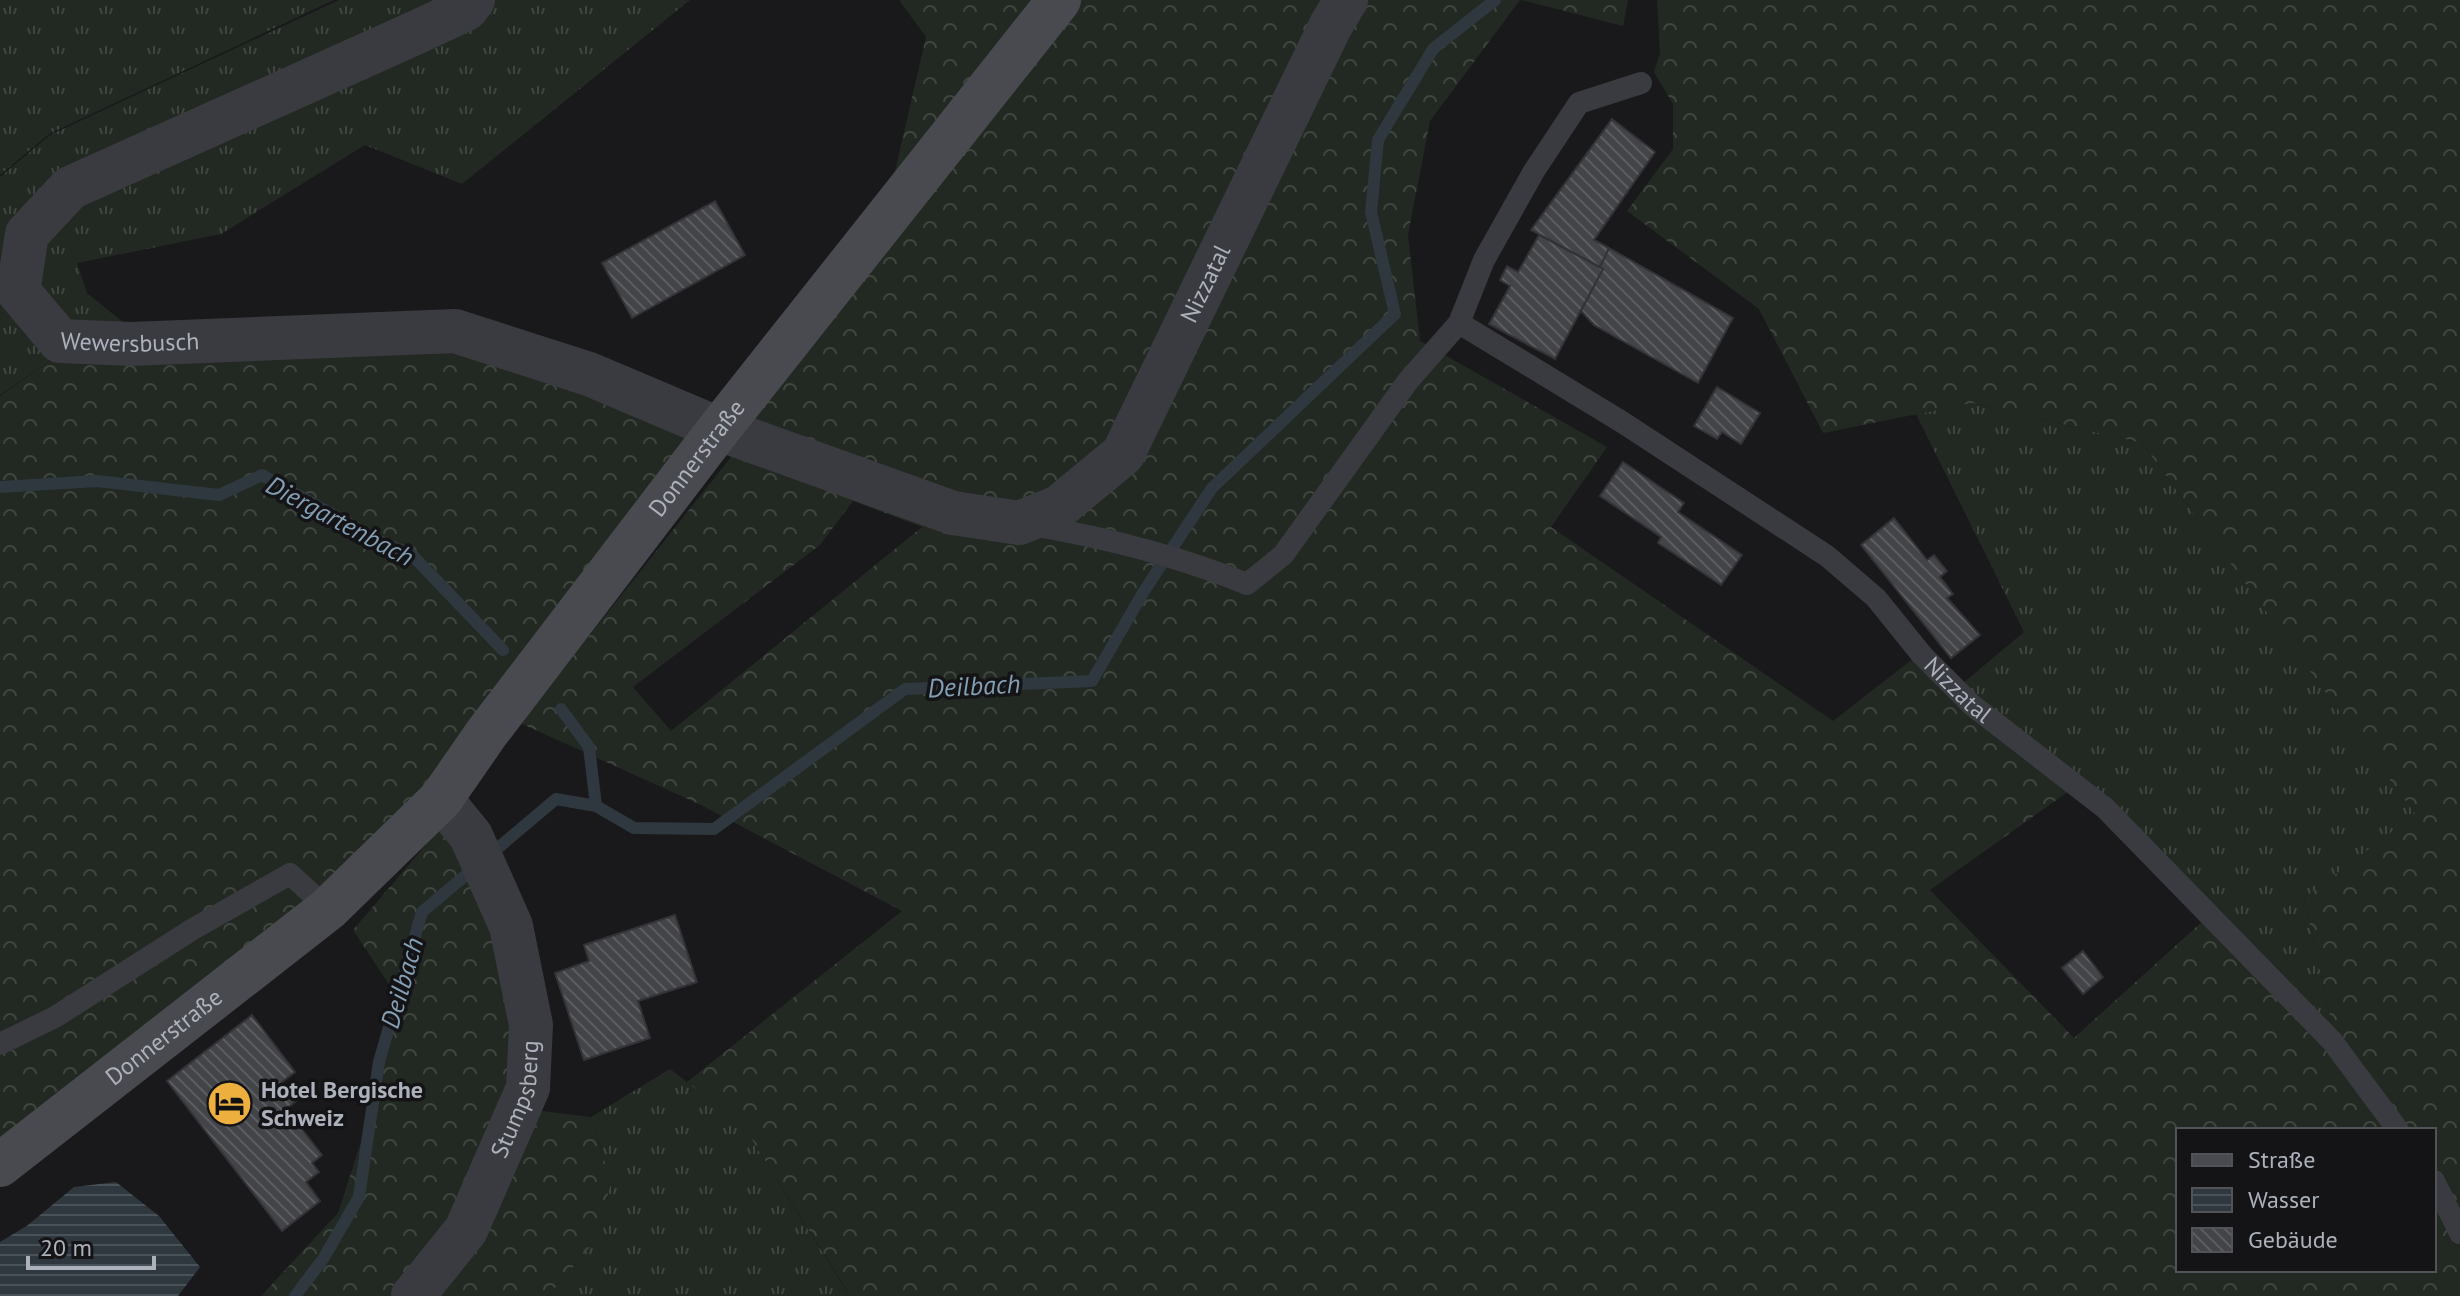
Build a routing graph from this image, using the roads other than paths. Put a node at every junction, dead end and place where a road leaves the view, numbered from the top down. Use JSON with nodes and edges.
{"nodes":[{"id":1,"x":473,"y":0,"type":"edge"},
{"id":2,"x":1059,"y":0,"type":"edge"},
{"id":3,"x":1346,"y":0,"type":"edge"},
{"id":4,"x":1641,"y":83,"type":"dead end"},
{"id":5,"x":1459,"y":323,"type":"junction"},
{"id":6,"x":719,"y":429,"type":"junction"},
{"id":7,"x":1019,"y":523,"type":"junction"},
{"id":8,"x":441,"y":799,"type":"junction"},
{"id":9,"x":328,"y":909,"type":"junction"},
{"id":10,"x":0,"y":1044,"type":"edge"},
{"id":11,"x":2397,"y":1128,"type":"edge"},
{"id":12,"x":0,"y":1165,"type":"edge"},
{"id":13,"x":2436,"y":1185,"type":"edge"},
{"id":14,"x":2460,"y":1233,"type":"edge"},
{"id":15,"x":413,"y":1296,"type":"edge"}],
"edges":[{"from":1,"to":6,"type":"street","name":"Wewersbusch"},
{"from":2,"to":6,"type":"main road","name":"Donnerstraße"},
{"from":3,"to":7,"type":"street","name":"Nizzatal"},
{"from":4,"to":5,"type":"lane"},
{"from":5,"to":7,"type":"lane"},
{"from":5,"to":11,"type":"lane","name":"Nizzatal"},
{"from":6,"to":7,"type":"street"},
{"from":6,"to":8,"type":"main road","name":"Donnerstraße"},
{"from":8,"to":9,"type":"main road","name":"Donnerstraße"},
{"from":8,"to":15,"type":"street","name":"Stumpsberg"},
{"from":9,"to":10,"type":"lane"},
{"from":9,"to":12,"type":"main road","name":"Donnerstraße"},
{"from":13,"to":14,"type":"lane"}]}
